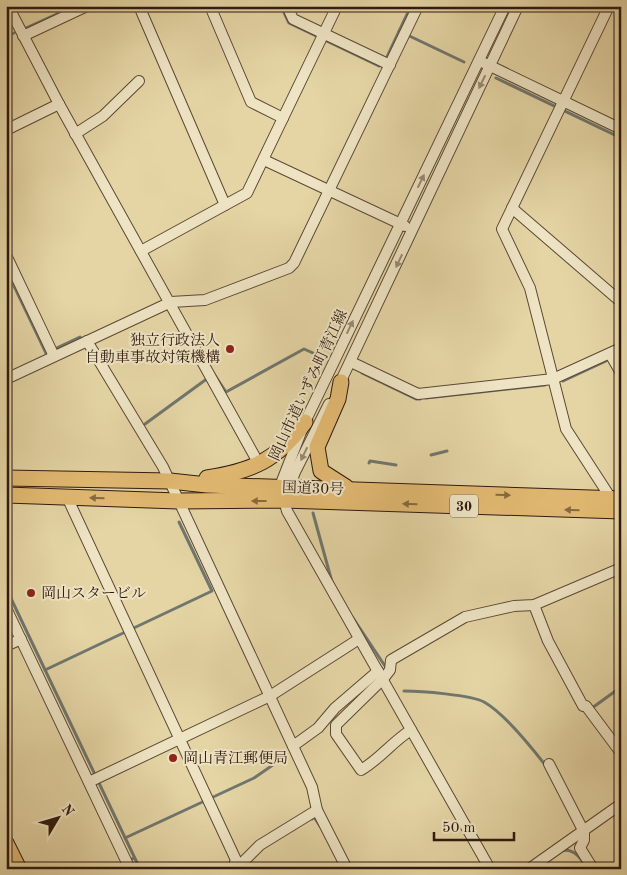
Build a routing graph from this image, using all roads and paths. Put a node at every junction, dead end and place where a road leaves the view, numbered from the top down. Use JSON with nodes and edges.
{"nodes":[{"id":1,"x":8,"y":6,"type":"edge"},
{"id":2,"x":138,"y":6,"type":"edge"},
{"id":3,"x":210,"y":6,"type":"edge"},
{"id":4,"x":287,"y":6,"type":"edge"},
{"id":5,"x":337,"y":6,"type":"edge"},
{"id":6,"x":418,"y":6,"type":"edge"},
{"id":7,"x":505,"y":6,"type":"edge"},
{"id":8,"x":518,"y":6,"type":"edge"},
{"id":9,"x":609,"y":6,"type":"edge"},
{"id":10,"x":83,"y":7,"type":"edge"},
{"id":11,"x":23,"y":36,"type":"junction"},
{"id":12,"x":322,"y":37,"type":"junction"},
{"id":13,"x":479,"y":61,"type":"junction"},
{"id":14,"x":390,"y":65,"type":"junction"},
{"id":15,"x":489,"y":66,"type":"junction"},
{"id":16,"x":139,"y":81,"type":"dead end"},
{"id":17,"x":59,"y":104,"type":"junction"},
{"id":18,"x":562,"y":106,"type":"junction"},
{"id":19,"x":283,"y":118,"type":"junction"},
{"id":20,"x":621,"y":128,"type":"edge"},
{"id":21,"x":6,"y":130,"type":"edge"},
{"id":22,"x":76,"y":134,"type":"junction"},
{"id":23,"x":264,"y":160,"type":"junction"},
{"id":24,"x":329,"y":190,"type":"junction"},
{"id":25,"x":225,"y":205,"type":"junction"},
{"id":26,"x":512,"y":208,"type":"junction"},
{"id":27,"x":400,"y":224,"type":"junction"},
{"id":28,"x":413,"y":230,"type":"junction"},
{"id":29,"x":141,"y":251,"type":"junction"},
{"id":30,"x":6,"y":255,"type":"edge"},
{"id":31,"x":171,"y":302,"type":"junction"},
{"id":32,"x":621,"y":302,"type":"edge"},
{"id":33,"x":87,"y":342,"type":"junction"},
{"id":34,"x":621,"y":348,"type":"edge"},
{"id":35,"x":52,"y":352,"type":"junction"},
{"id":36,"x":610,"y":354,"type":"junction"},
{"id":37,"x":351,"y":362,"type":"junction"},
{"id":38,"x":621,"y":373,"type":"edge"},
{"id":39,"x":6,"y":379,"type":"edge"},
{"id":40,"x":553,"y":379,"type":"junction"},
{"id":41,"x":341,"y":382,"type":"junction"},
{"id":42,"x":305,"y":422,"type":"junction"},
{"id":43,"x":260,"y":464,"type":"junction"},
{"id":44,"x":6,"y":478,"type":"edge"},
{"id":45,"x":175,"y":481,"type":"junction"},
{"id":46,"x":350,"y":489,"type":"junction"},
{"id":47,"x":285,"y":491,"type":"junction"},
{"id":48,"x":6,"y":495,"type":"edge"},
{"id":49,"x":67,"y":497,"type":"junction"},
{"id":50,"x":178,"y":501,"type":"junction"},
{"id":51,"x":618,"y":505,"type":"edge"},
{"id":52,"x":621,"y":568,"type":"edge"},
{"id":53,"x":534,"y":605,"type":"junction"},
{"id":54,"x":6,"y":608,"type":"edge"},
{"id":55,"x":359,"y":639,"type":"junction"},
{"id":56,"x":21,"y":640,"type":"junction"},
{"id":57,"x":6,"y":646,"type":"edge"},
{"id":58,"x":381,"y":675,"type":"junction"},
{"id":59,"x":270,"y":696,"type":"junction"},
{"id":60,"x":411,"y":730,"type":"junction"},
{"id":61,"x":179,"y":739,"type":"junction"},
{"id":62,"x":293,"y":746,"type":"junction"},
{"id":63,"x":621,"y":753,"type":"edge"},
{"id":64,"x":549,"y":764,"type":"dead end"},
{"id":65,"x":94,"y":780,"type":"junction"},
{"id":66,"x":621,"y":804,"type":"edge"},
{"id":67,"x":317,"y":810,"type":"junction"},
{"id":68,"x":582,"y":833,"type":"junction"},
{"id":69,"x":6,"y":843,"type":"edge"},
{"id":70,"x":128,"y":864,"type":"edge"},
{"id":71,"x":234,"y":866,"type":"edge"},
{"id":72,"x":19,"y":869,"type":"edge"},
{"id":73,"x":348,"y":869,"type":"edge"},
{"id":74,"x":490,"y":869,"type":"edge"},
{"id":75,"x":529,"y":869,"type":"edge"},
{"id":76,"x":593,"y":869,"type":"edge"}],
"edges":[{"from":1,"to":11,"type":"street"},
{"from":2,"to":25,"type":"street"},
{"from":3,"to":19,"type":"street"},
{"from":4,"to":12,"type":"street"},
{"from":5,"to":12,"type":"street"},
{"from":6,"to":14,"type":"street"},
{"from":7,"to":13,"type":"street","name":"岡山市道いずみ町青江線"},
{"from":8,"to":15,"type":"street","name":"岡山市道いずみ町青江線"},
{"from":9,"to":18,"type":"street"},
{"from":10,"to":11,"type":"street"},
{"from":11,"to":17,"type":"street"},
{"from":12,"to":14,"type":"street"},
{"from":12,"to":19,"type":"street"},
{"from":13,"to":15,"type":"street"},
{"from":27,"to":13,"type":"street","name":"岡山市道いずみ町青江線","one_way":true},
{"from":14,"to":24,"type":"street"},
{"from":15,"to":18,"type":"street"},
{"from":15,"to":28,"type":"street","name":"岡山市道いずみ町青江線","one_way":true},
{"from":16,"to":22,"type":"street"},
{"from":17,"to":21,"type":"street"},
{"from":17,"to":22,"type":"street"},
{"from":18,"to":20,"type":"street"},
{"from":18,"to":26,"type":"street"},
{"from":19,"to":23,"type":"street"},
{"from":22,"to":29,"type":"street"},
{"from":23,"to":24,"type":"street"},
{"from":23,"to":25,"type":"street"},
{"from":24,"to":27,"type":"street"},
{"from":24,"to":31,"type":"street"},
{"from":25,"to":29,"type":"street"},
{"from":26,"to":32,"type":"street"},
{"from":26,"to":40,"type":"street"},
{"from":27,"to":28,"type":"street"},
{"from":42,"to":27,"type":"street","name":"岡山市道いずみ町青江線","one_way":true},
{"from":28,"to":37,"type":"street","name":"岡山市道いずみ町青江線","one_way":true},
{"from":29,"to":31,"type":"street"},
{"from":30,"to":35,"type":"street"},
{"from":31,"to":33,"type":"street"},
{"from":31,"to":43,"type":"street"},
{"from":33,"to":35,"type":"street"},
{"from":33,"to":45,"type":"street"},
{"from":34,"to":36,"type":"street"},
{"from":35,"to":39,"type":"street"},
{"from":36,"to":38,"type":"street"},
{"from":36,"to":40,"type":"street"},
{"from":37,"to":40,"type":"street"},
{"from":37,"to":41,"type":"street","name":"岡山市道いずみ町青江線"},
{"from":40,"to":51,"type":"street"},
{"from":41,"to":46,"type":"highway"},
{"from":41,"to":47,"type":"street","name":"岡山市道いずみ町青江線","one_way":true},
{"from":42,"to":43,"type":"highway"},
{"from":42,"to":47,"type":"street","name":"岡山市道いずみ町青江線"},
{"from":43,"to":45,"type":"highway"},
{"from":44,"to":45,"type":"highway","name":"国道30号","number":"30"},
{"from":45,"to":47,"type":"highway","name":"国道30号","number":"30"},
{"from":45,"to":50,"type":"street"},
{"from":46,"to":47,"type":"highway","name":"国道30号","number":"30"},
{"from":46,"to":51,"type":"highway","name":"国道30号","number":"30","one_way":true},
{"from":47,"to":50,"type":"highway","name":"国道30号","number":"30","one_way":true},
{"from":51,"to":47,"type":"highway","name":"国道30号","number":"30","one_way":true},
{"from":47,"to":55,"type":"street"},
{"from":48,"to":49,"type":"highway","name":"国道30号","number":"30"},
{"from":50,"to":49,"type":"highway","name":"国道30号","number":"30","one_way":true},
{"from":49,"to":61,"type":"street"},
{"from":50,"to":59,"type":"street"},
{"from":52,"to":53,"type":"street"},
{"from":53,"to":58,"type":"street"},
{"from":53,"to":63,"type":"street"},
{"from":54,"to":56,"type":"street"},
{"from":55,"to":58,"type":"street"},
{"from":55,"to":59,"type":"street"},
{"from":56,"to":57,"type":"street"},
{"from":56,"to":65,"type":"street"},
{"from":58,"to":60,"type":"street"},
{"from":58,"to":60,"type":"street"},
{"from":58,"to":62,"type":"street"},
{"from":59,"to":61,"type":"street"},
{"from":59,"to":62,"type":"street"},
{"from":60,"to":74,"type":"street"},
{"from":61,"to":65,"type":"street"},
{"from":61,"to":71,"type":"street"},
{"from":62,"to":67,"type":"street"},
{"from":64,"to":68,"type":"street"},
{"from":65,"to":70,"type":"street"},
{"from":66,"to":68,"type":"street"},
{"from":67,"to":71,"type":"street"},
{"from":67,"to":73,"type":"street"},
{"from":68,"to":75,"type":"street"},
{"from":68,"to":76,"type":"street"},
{"from":69,"to":72,"type":"highway"}]}
